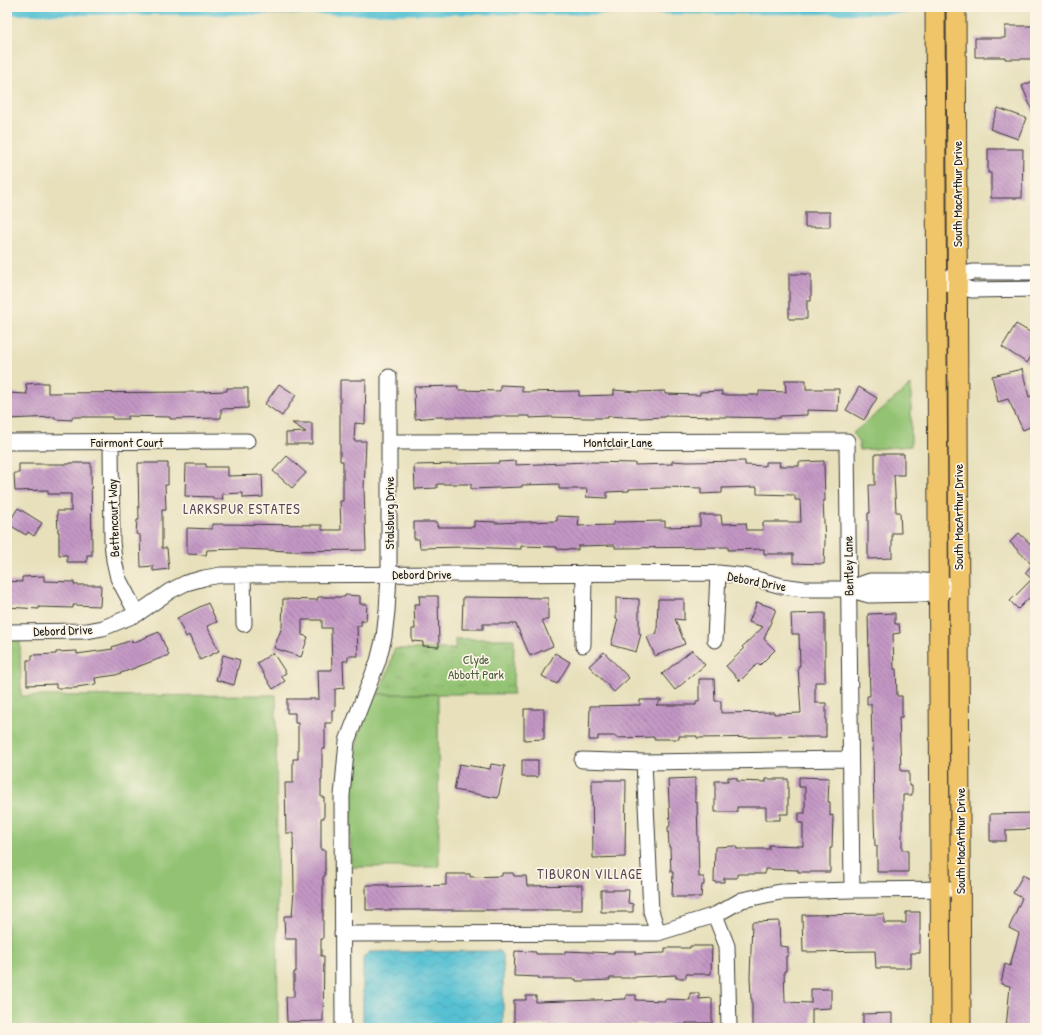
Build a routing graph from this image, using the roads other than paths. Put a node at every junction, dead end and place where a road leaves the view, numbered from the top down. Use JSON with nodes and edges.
{"nodes":[{"id":1,"x":936,"y":7,"type":"edge"},
{"id":2,"x":956,"y":7,"type":"edge"},
{"id":3,"x":1035,"y":272,"type":"edge"},
{"id":4,"x":937,"y":280,"type":"junction"},
{"id":5,"x":957,"y":281,"type":"junction"},
{"id":6,"x":1035,"y":289,"type":"edge"},
{"id":7,"x":389,"y":377,"type":"dead end"},
{"id":8,"x":247,"y":441,"type":"dead end"},
{"id":9,"x":7,"y":442,"type":"edge"},
{"id":10,"x":111,"y":442,"type":"junction"},
{"id":11,"x":390,"y":442,"type":"junction"},
{"id":12,"x":846,"y":442,"type":"joint"},
{"id":13,"x":584,"y":573,"type":"junction"},
{"id":14,"x":389,"y":574,"type":"junction"},
{"id":15,"x":718,"y":574,"type":"junction"},
{"id":16,"x":243,"y":575,"type":"junction"},
{"id":17,"x":938,"y":587,"type":"junction"},
{"id":18,"x":959,"y":587,"type":"junction"},
{"id":19,"x":848,"y":589,"type":"junction"},
{"id":20,"x":137,"y":614,"type":"junction"},
{"id":21,"x":244,"y":624,"type":"dead end"},
{"id":22,"x":7,"y":632,"type":"edge"},
{"id":23,"x":715,"y":640,"type":"dead end"},
{"id":24,"x":583,"y":645,"type":"dead end"},
{"id":25,"x":850,"y":759,"type":"junction"},
{"id":26,"x":582,"y":760,"type":"dead end"},
{"id":27,"x":644,"y":762,"type":"junction"},
{"id":28,"x":960,"y":889,"type":"junction"},
{"id":29,"x":852,"y":890,"type":"junction"},
{"id":30,"x":940,"y":890,"type":"junction"},
{"id":31,"x":715,"y":914,"type":"junction"},
{"id":32,"x":658,"y":932,"type":"junction"},
{"id":33,"x":342,"y":934,"type":"junction"},
{"id":34,"x":343,"y":1028,"type":"edge"},
{"id":35,"x":729,"y":1028,"type":"edge"},
{"id":36,"x":941,"y":1028,"type":"edge"},
{"id":37,"x":961,"y":1028,"type":"edge"}],
"edges":[{"from":1,"to":4,"type":"main road","name":"South MacArthur Drive"},
{"from":2,"to":5,"type":"main road","name":"South MacArthur Drive"},
{"from":3,"to":5,"type":"street"},
{"from":4,"to":5,"type":"street"},
{"from":4,"to":17,"type":"main road","name":"South MacArthur Drive"},
{"from":5,"to":6,"type":"street"},
{"from":5,"to":18,"type":"main road","name":"South MacArthur Drive"},
{"from":7,"to":11,"type":"street","name":"Stalsburg Drive"},
{"from":8,"to":10,"type":"street","name":"Fairmont Court"},
{"from":9,"to":10,"type":"street","name":"Fairmont Court"},
{"from":10,"to":20,"type":"street","name":"Bettencourt Way"},
{"from":11,"to":12,"type":"street","name":"Montclair Lane"},
{"from":11,"to":14,"type":"street","name":"Stalsburg Drive"},
{"from":12,"to":19,"type":"street","name":"Bentley Lane"},
{"from":13,"to":14,"type":"street","name":"Debord Drive"},
{"from":13,"to":15,"type":"street","name":"Debord Drive"},
{"from":13,"to":24,"type":"street"},
{"from":14,"to":16,"type":"street","name":"Debord Drive"},
{"from":14,"to":33,"type":"street","name":"Stalsburg Drive"},
{"from":15,"to":19,"type":"street","name":"Debord Drive"},
{"from":15,"to":23,"type":"street"},
{"from":16,"to":20,"type":"street","name":"Debord Drive"},
{"from":16,"to":21,"type":"street"},
{"from":17,"to":18,"type":"street","name":"Debord Drive"},
{"from":17,"to":19,"type":"street","name":"Debord Drive"},
{"from":17,"to":30,"type":"main road","name":"South MacArthur Drive"},
{"from":18,"to":28,"type":"main road","name":"South MacArthur Drive"},
{"from":19,"to":25,"type":"street","name":"Bentley Lane"},
{"from":20,"to":22,"type":"street","name":"Debord Drive"},
{"from":25,"to":27,"type":"street"},
{"from":25,"to":29,"type":"street","name":"Bentley Lane"},
{"from":26,"to":27,"type":"street"},
{"from":27,"to":32,"type":"street"},
{"from":28,"to":30,"type":"street"},
{"from":28,"to":37,"type":"main road","name":"South MacArthur Drive"},
{"from":29,"to":30,"type":"street"},
{"from":29,"to":31,"type":"street"},
{"from":30,"to":36,"type":"main road","name":"South MacArthur Drive"},
{"from":31,"to":32,"type":"street"},
{"from":31,"to":35,"type":"street"},
{"from":32,"to":33,"type":"street"},
{"from":33,"to":34,"type":"street","name":"Stalsburg Drive"}]}
